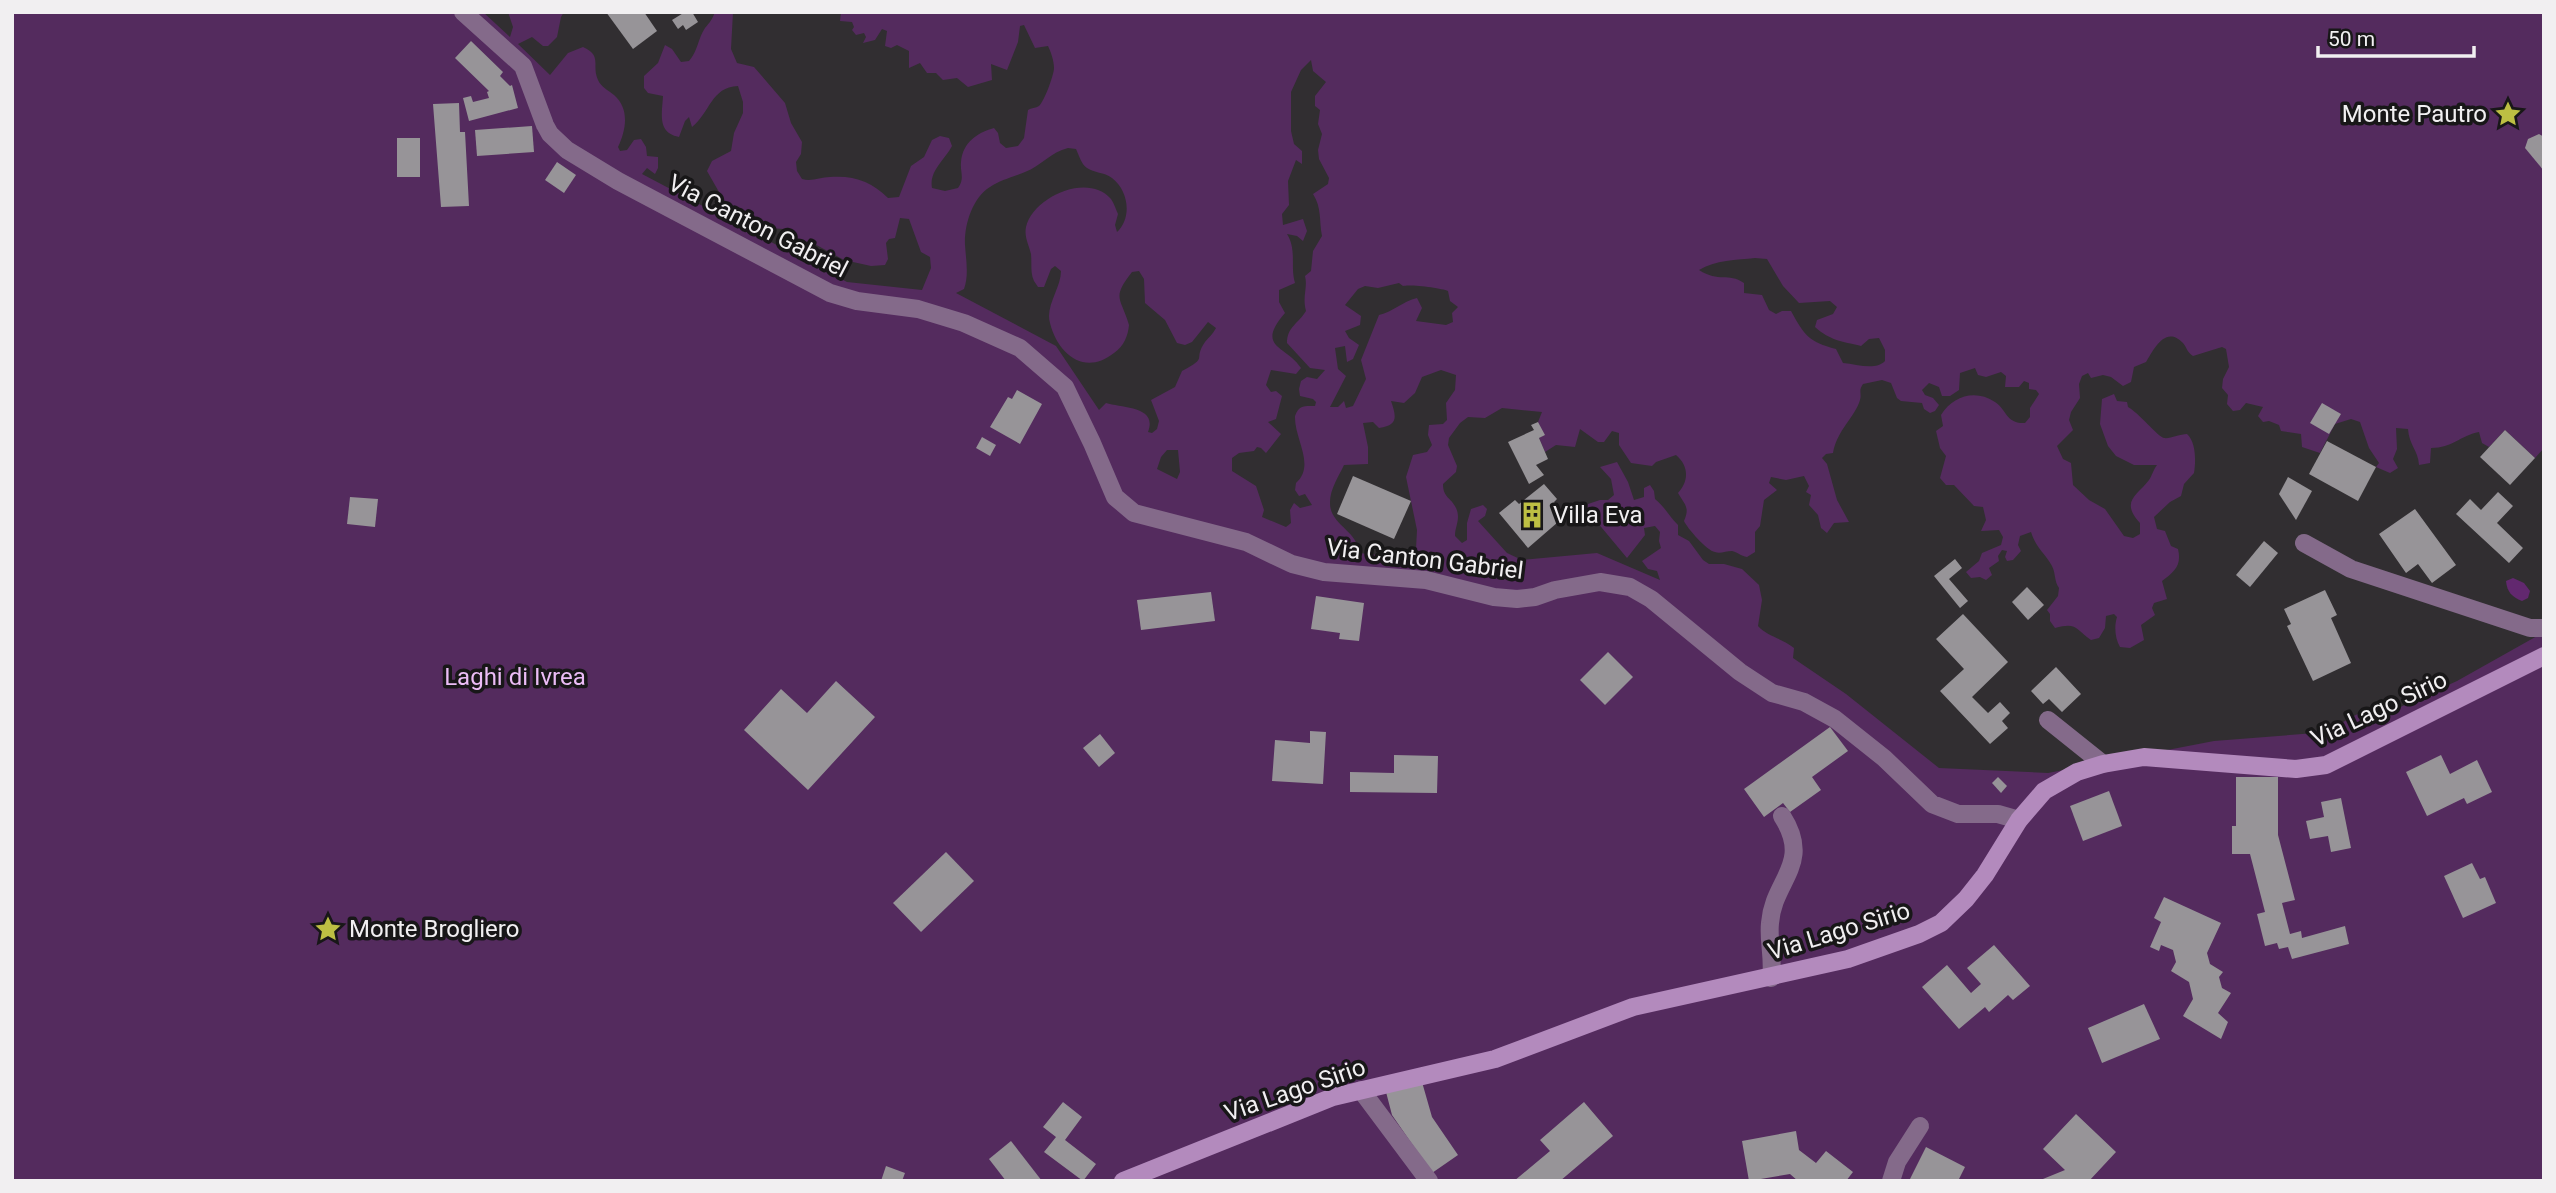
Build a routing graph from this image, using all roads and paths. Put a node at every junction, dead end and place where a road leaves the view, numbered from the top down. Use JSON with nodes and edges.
{"nodes":[{"id":1,"x":463,"y":12,"type":"edge"},
{"id":2,"x":2304,"y":543,"type":"dead end"},
{"id":3,"x":2544,"y":628,"type":"edge"},
{"id":4,"x":2544,"y":656,"type":"edge"},
{"id":5,"x":2048,"y":720,"type":"dead end"},
{"id":6,"x":2103,"y":764,"type":"junction"},
{"id":7,"x":1782,"y":816,"type":"dead end"},
{"id":8,"x":2019,"y":820,"type":"junction"},
{"id":9,"x":1771,"y":978,"type":"junction"},
{"id":10,"x":1361,"y":1090,"type":"junction"},
{"id":11,"x":1920,"y":1126,"type":"dead end"},
{"id":12,"x":1122,"y":1181,"type":"edge"},
{"id":13,"x":1429,"y":1181,"type":"edge"},
{"id":14,"x":1891,"y":1181,"type":"edge"}],
"edges":[{"from":1,"to":8,"type":"street","name":"Via Canton Gabriel"},
{"from":2,"to":3,"type":"street"},
{"from":4,"to":6,"type":"main road","name":"Via Lago Sirio"},
{"from":5,"to":6,"type":"street"},
{"from":6,"to":8,"type":"main road","name":"Via Lago Sirio"},
{"from":7,"to":9,"type":"street"},
{"from":8,"to":9,"type":"main road","name":"Via Lago Sirio"},
{"from":9,"to":10,"type":"main road","name":"Via Lago Sirio"},
{"from":10,"to":12,"type":"main road","name":"Via Lago Sirio"},
{"from":10,"to":13,"type":"street"},
{"from":11,"to":14,"type":"street"}]}
